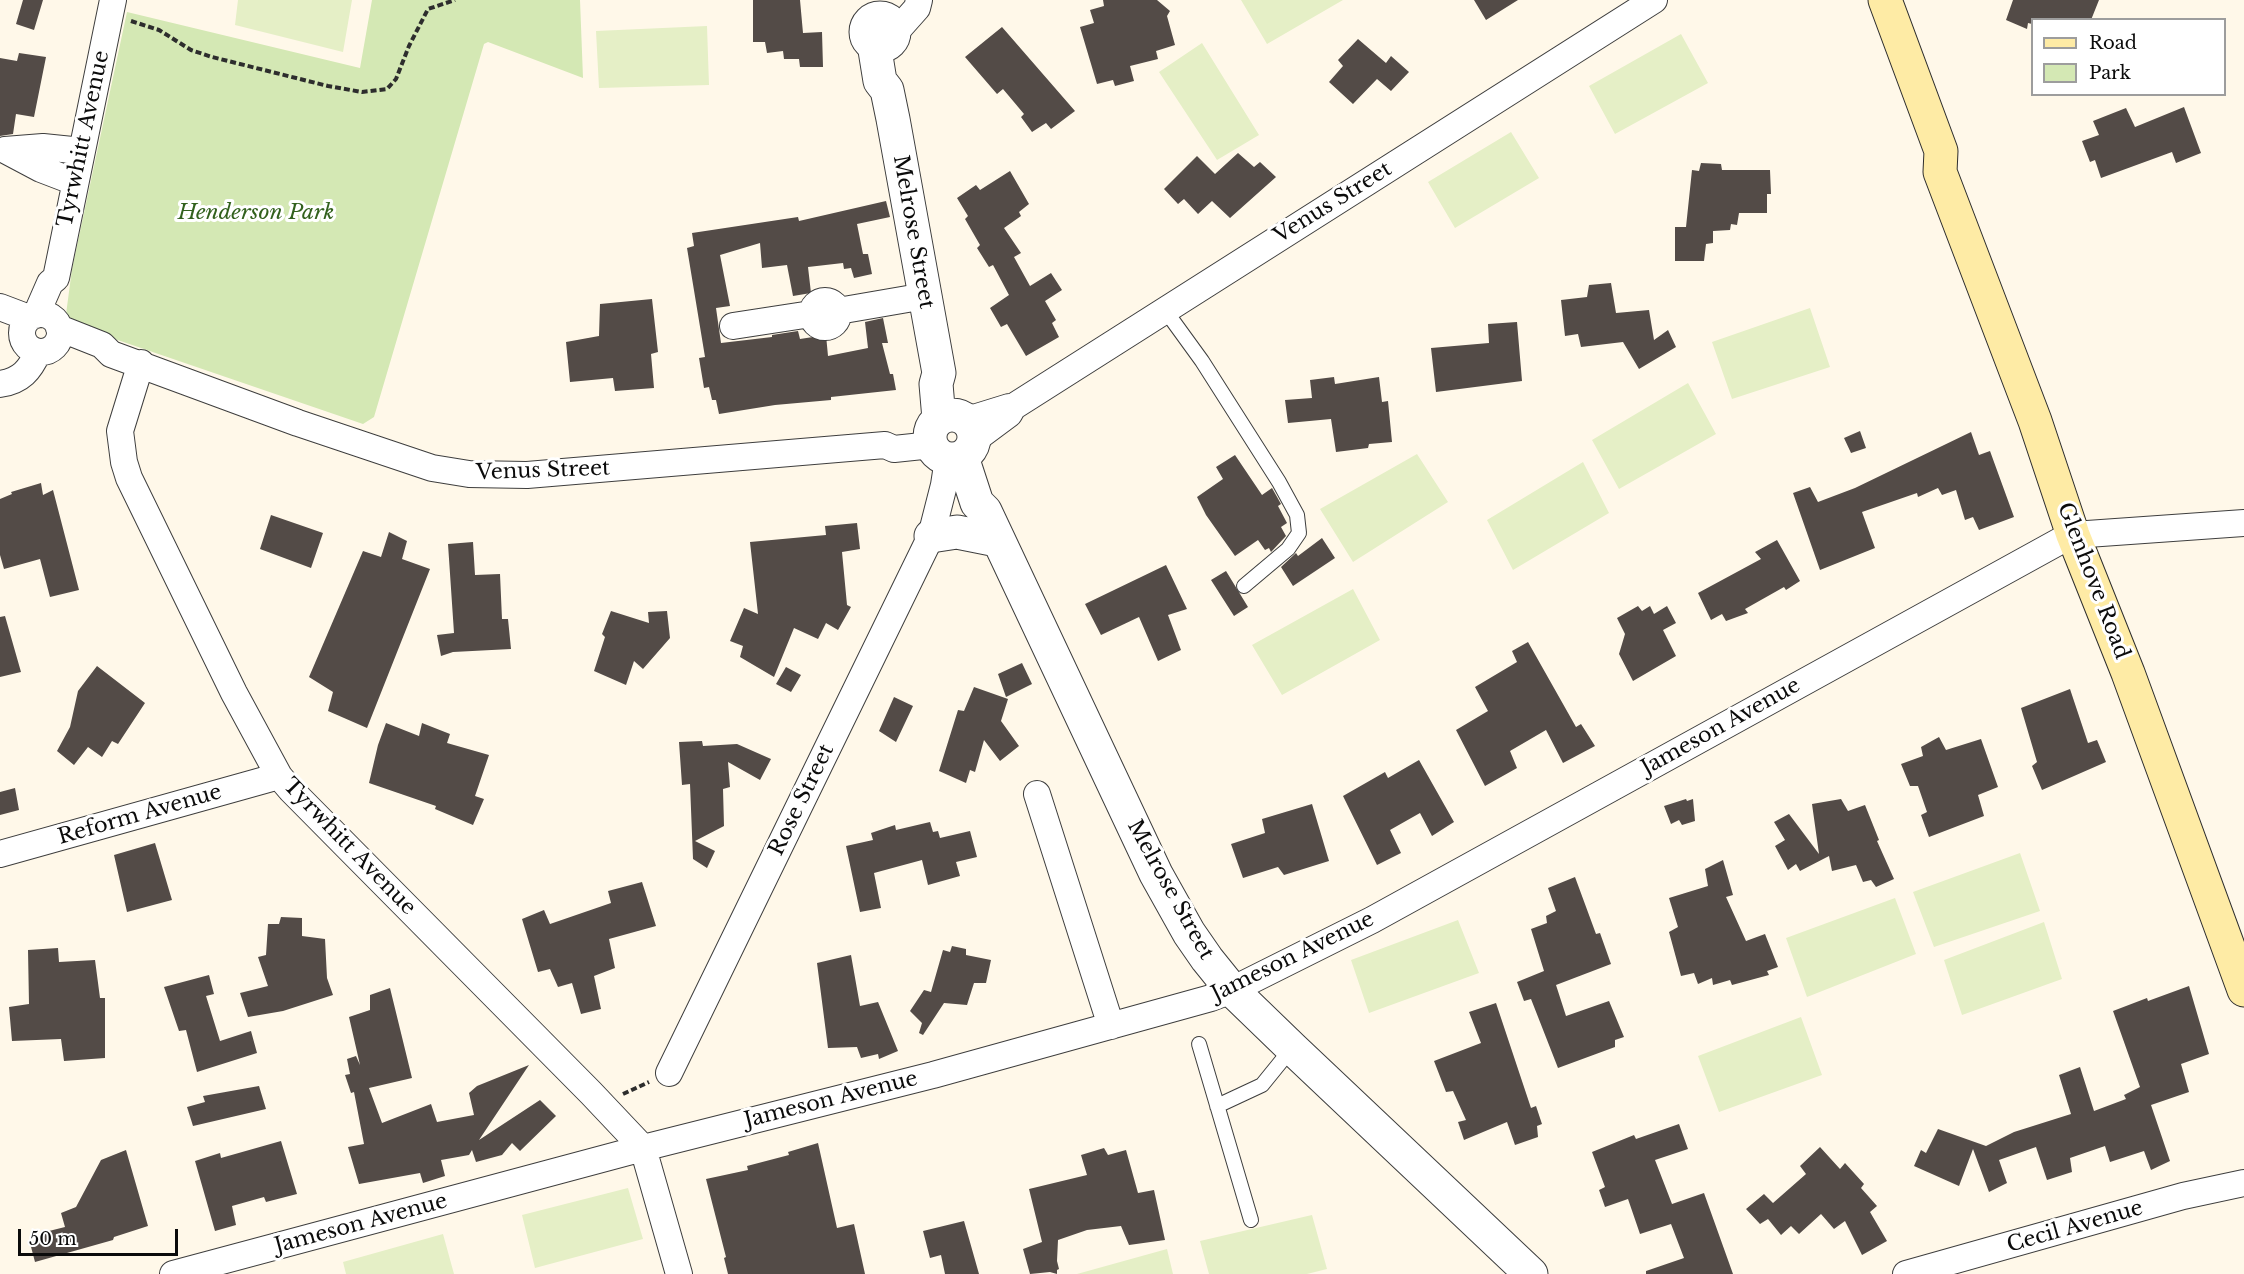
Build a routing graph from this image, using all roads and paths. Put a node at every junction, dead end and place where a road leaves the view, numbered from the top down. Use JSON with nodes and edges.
{"nodes":[{"id":1,"x":455,"y":0,"type":"edge"},
{"id":2,"x":919,"y":0,"type":"edge"},
{"id":3,"x":1654,"y":0,"type":"edge"},
{"id":4,"x":1864,"y":0,"type":"edge"},
{"id":5,"x":1885,"y":0,"type":"edge"},
{"id":6,"x":111,"y":8,"type":"edge"},
{"id":7,"x":879,"y":23,"type":"edge"},
{"id":8,"x":2,"y":150,"type":"edge"},
{"id":9,"x":82,"y":151,"type":"junction"},
{"id":10,"x":1940,"y":172,"type":"junction"},
{"id":11,"x":75,"y":182,"type":"junction"},
{"id":12,"x":925,"y":296,"type":"junction"},
{"id":13,"x":0,"y":307,"type":"edge"},
{"id":14,"x":1165,"y":310,"type":"junction"},
{"id":15,"x":733,"y":326,"type":"dead end"},
{"id":16,"x":35,"y":331,"type":"edge"},
{"id":17,"x":141,"y":363,"type":"junction"},
{"id":18,"x":0,"y":376,"type":"edge"},
{"id":19,"x":0,"y":384,"type":"edge"},
{"id":20,"x":954,"y":439,"type":"junction"},
{"id":21,"x":2244,"y":523,"type":"edge"},
{"id":22,"x":991,"y":526,"type":"junction"},
{"id":23,"x":933,"y":531,"type":"junction"},
{"id":24,"x":2073,"y":536,"type":"junction"},
{"id":25,"x":1244,"y":586,"type":"dead end"},
{"id":26,"x":279,"y":776,"type":"junction"},
{"id":27,"x":1037,"y":794,"type":"dead end"},
{"id":28,"x":0,"y":854,"type":"edge"},
{"id":29,"x":1232,"y":990,"type":"junction"},
{"id":30,"x":2244,"y":990,"type":"edge"},
{"id":31,"x":1111,"y":1026,"type":"junction"},
{"id":32,"x":1199,"y":1044,"type":"dead end"},
{"id":33,"x":1292,"y":1048,"type":"junction"},
{"id":34,"x":669,"y":1073,"type":"joint"},
{"id":35,"x":601,"y":1103,"type":"junction"},
{"id":36,"x":1217,"y":1106,"type":"junction"},
{"id":37,"x":643,"y":1148,"type":"junction"},
{"id":38,"x":2244,"y":1184,"type":"edge"},
{"id":39,"x":1251,"y":1220,"type":"dead end"},
{"id":40,"x":173,"y":1274,"type":"edge"},
{"id":41,"x":679,"y":1274,"type":"edge"},
{"id":42,"x":1531,"y":1274,"type":"edge"},
{"id":43,"x":1906,"y":1274,"type":"edge"}],
"edges":[{"from":1,"to":6,"type":"path"},
{"from":2,"to":7,"type":"street"},
{"from":3,"to":14,"type":"street","name":"Venus Street"},
{"from":4,"to":10,"type":"main road","name":"Glenhove Road"},
{"from":5,"to":10,"type":"main road","name":"Glenhove Road"},
{"from":6,"to":9,"type":"street","name":"Tyrwhitt Avenue"},
{"from":7,"to":12,"type":"street","name":"Melrose Street"},
{"from":8,"to":9,"type":"street"},
{"from":8,"to":11,"type":"street"},
{"from":9,"to":11,"type":"street","name":"Tyrwhitt Avenue"},
{"from":10,"to":24,"type":"main road","name":"Glenhove Road"},
{"from":11,"to":16,"type":"street","name":"Tyrwhitt Avenue"},
{"from":12,"to":15,"type":"street"},
{"from":12,"to":20,"type":"street","name":"Melrose Street"},
{"from":13,"to":16,"type":"street","name":"Venus Street"},
{"from":14,"to":20,"type":"street","name":"Venus Street"},
{"from":14,"to":25,"type":"lane"},
{"from":16,"to":17,"type":"street","name":"Venus Street"},
{"from":16,"to":18,"type":"street"},
{"from":16,"to":19,"type":"street"},
{"from":17,"to":20,"type":"street","name":"Venus Street"},
{"from":17,"to":26,"type":"street","name":"Tyrwhitt Avenue"},
{"from":20,"to":22,"type":"street","name":"Melrose Street"},
{"from":20,"to":23,"type":"street","name":"Rose Street"},
{"from":21,"to":24,"type":"street","name":"Jameson Avenue"},
{"from":22,"to":23,"type":"street"},
{"from":22,"to":29,"type":"street","name":"Melrose Street"},
{"from":23,"to":34,"type":"street","name":"Rose Street"},
{"from":24,"to":29,"type":"street","name":"Jameson Avenue"},
{"from":24,"to":30,"type":"main road","name":"Glenhove Road"},
{"from":26,"to":28,"type":"street","name":"Reform Avenue"},
{"from":26,"to":35,"type":"street","name":"Tyrwhitt Avenue"},
{"from":27,"to":31,"type":"street"},
{"from":29,"to":31,"type":"street","name":"Jameson Avenue"},
{"from":29,"to":33,"type":"street","name":"Melrose Street"},
{"from":31,"to":37,"type":"street","name":"Jameson Avenue"},
{"from":32,"to":36,"type":"lane"},
{"from":33,"to":36,"type":"lane"},
{"from":33,"to":42,"type":"street","name":"Melrose Street"},
{"from":34,"to":35,"type":"path"},
{"from":35,"to":37,"type":"street","name":"Tyrwhitt Avenue"},
{"from":36,"to":39,"type":"lane"},
{"from":37,"to":40,"type":"street","name":"Jameson Avenue"},
{"from":37,"to":41,"type":"street","name":"Tyrwhitt Avenue"},
{"from":38,"to":43,"type":"street","name":"Cecil Avenue"}]}
